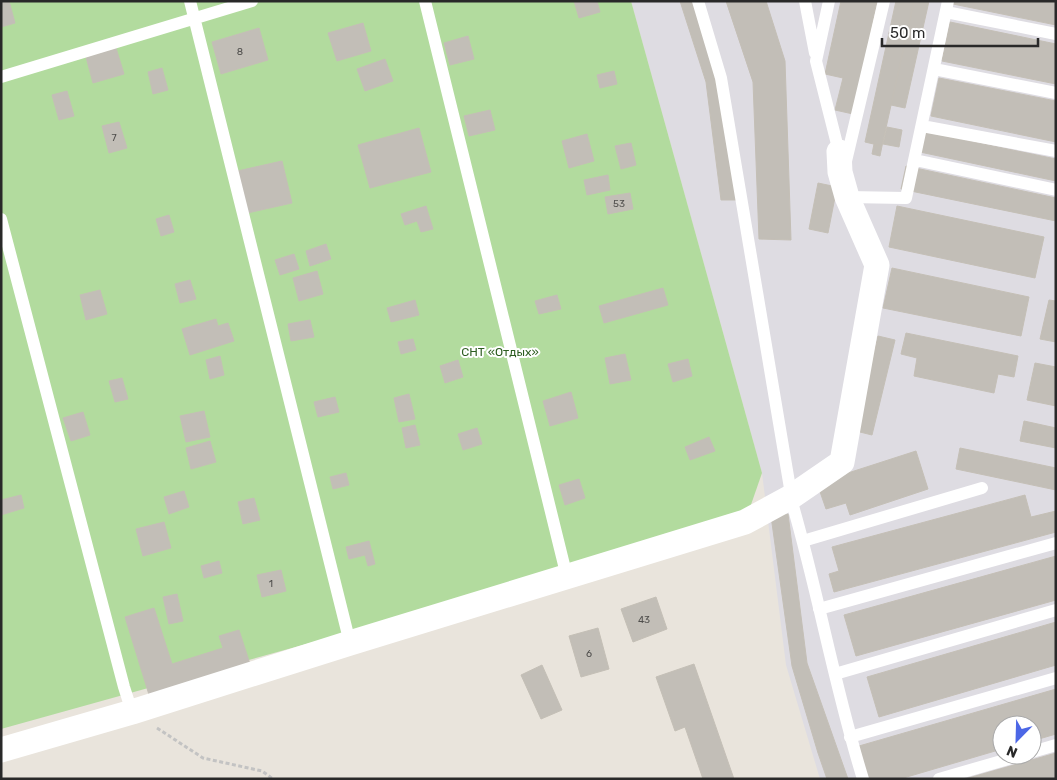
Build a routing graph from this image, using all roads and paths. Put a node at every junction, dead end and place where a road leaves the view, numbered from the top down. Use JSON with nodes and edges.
{"nodes":[{"id":1,"x":190,"y":1,"type":"edge"},
{"id":2,"x":252,"y":1,"type":"edge"},
{"id":3,"x":425,"y":1,"type":"edge"},
{"id":4,"x":698,"y":1,"type":"edge"},
{"id":5,"x":805,"y":1,"type":"edge"},
{"id":6,"x":829,"y":1,"type":"edge"},
{"id":7,"x":884,"y":1,"type":"edge"},
{"id":8,"x":947,"y":7,"type":"edge"},
{"id":9,"x":195,"y":19,"type":"junction"},
{"id":10,"x":1056,"y":34,"type":"edge"},
{"id":11,"x":816,"y":61,"type":"junction"},
{"id":12,"x":934,"y":69,"type":"junction"},
{"id":13,"x":1,"y":77,"type":"edge"},
{"id":14,"x":1056,"y":93,"type":"edge"},
{"id":15,"x":922,"y":126,"type":"junction"},
{"id":16,"x":1056,"y":151,"type":"edge"},
{"id":17,"x":839,"y":152,"type":"joint"},
{"id":18,"x":914,"y":160,"type":"junction"},
{"id":19,"x":844,"y":187,"type":"junction"},
{"id":20,"x":1056,"y":190,"type":"edge"},
{"id":21,"x":1,"y":219,"type":"edge"},
{"id":22,"x":982,"y":488,"type":"dead end"},
{"id":23,"x":791,"y":497,"type":"junction"},
{"id":24,"x":803,"y":541,"type":"junction"},
{"id":25,"x":1056,"y":542,"type":"edge"},
{"id":26,"x":567,"y":577,"type":"junction"},
{"id":27,"x":820,"y":609,"type":"junction"},
{"id":28,"x":1056,"y":610,"type":"edge"},
{"id":29,"x":350,"y":643,"type":"junction"},
{"id":30,"x":835,"y":674,"type":"junction"},
{"id":31,"x":1056,"y":678,"type":"edge"},
{"id":32,"x":132,"y":712,"type":"junction"},
{"id":33,"x":850,"y":736,"type":"junction"},
{"id":34,"x":1056,"y":745,"type":"edge"},
{"id":35,"x":1042,"y":749,"type":"edge"},
{"id":36,"x":1,"y":750,"type":"edge"},
{"id":37,"x":992,"y":764,"type":"edge"},
{"id":38,"x":273,"y":779,"type":"edge"},
{"id":39,"x":863,"y":779,"type":"edge"},
{"id":40,"x":939,"y":779,"type":"edge"}],
"edges":[{"from":1,"to":9,"type":"lane"},
{"from":2,"to":9,"type":"lane"},
{"from":3,"to":26,"type":"lane"},
{"from":4,"to":23,"type":"lane"},
{"from":5,"to":11,"type":"lane"},
{"from":6,"to":11,"type":"lane"},
{"from":7,"to":19,"type":"lane"},
{"from":8,"to":10,"type":"lane"},
{"from":8,"to":12,"type":"lane"},
{"from":9,"to":13,"type":"lane"},
{"from":9,"to":29,"type":"lane"},
{"from":11,"to":17,"type":"lane"},
{"from":12,"to":14,"type":"lane"},
{"from":12,"to":15,"type":"lane"},
{"from":15,"to":16,"type":"lane"},
{"from":15,"to":18,"type":"lane"},
{"from":17,"to":19,"type":"street"},
{"from":18,"to":19,"type":"lane"},
{"from":18,"to":20,"type":"lane"},
{"from":19,"to":23,"type":"street"},
{"from":21,"to":32,"type":"lane"},
{"from":22,"to":24,"type":"lane"},
{"from":23,"to":24,"type":"lane"},
{"from":23,"to":26,"type":"street"},
{"from":24,"to":27,"type":"lane"},
{"from":25,"to":27,"type":"lane"},
{"from":26,"to":29,"type":"street"},
{"from":27,"to":30,"type":"lane"},
{"from":28,"to":30,"type":"lane"},
{"from":29,"to":32,"type":"street"},
{"from":30,"to":33,"type":"lane"},
{"from":31,"to":33,"type":"lane"},
{"from":32,"to":36,"type":"street"},
{"from":32,"to":38,"type":"path"},
{"from":33,"to":39,"type":"lane"},
{"from":34,"to":35,"type":"lane"},
{"from":37,"to":40,"type":"lane"}]}
